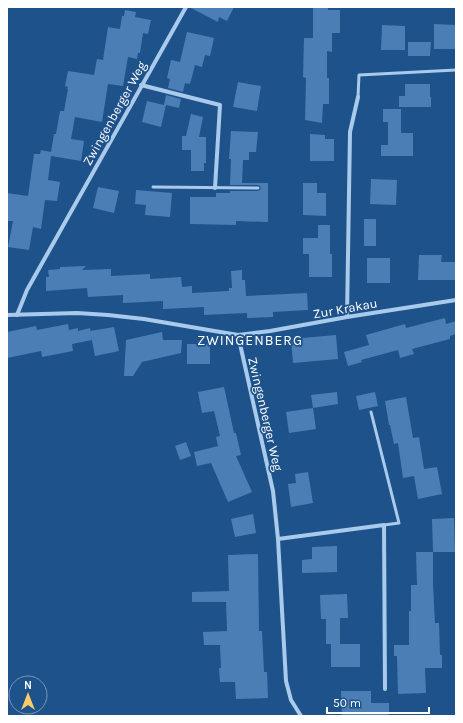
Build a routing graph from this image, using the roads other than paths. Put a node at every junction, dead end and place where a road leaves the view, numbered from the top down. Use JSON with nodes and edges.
{"nodes":[{"id":1,"x":186,"y":7,"type":"edge"},
{"id":2,"x":456,"y":70,"type":"edge"},
{"id":3,"x":141,"y":85,"type":"junction"},
{"id":4,"x":358,"y":97,"type":"joint"},
{"id":5,"x":153,"y":187,"type":"dead end"},
{"id":6,"x":215,"y":188,"type":"junction"},
{"id":7,"x":258,"y":188,"type":"dead end"},
{"id":8,"x":456,"y":300,"type":"edge"},
{"id":9,"x":7,"y":315,"type":"edge"},
{"id":10,"x":18,"y":315,"type":"junction"},
{"id":11,"x":347,"y":317,"type":"junction"},
{"id":12,"x":238,"y":335,"type":"junction"},
{"id":13,"x":371,"y":412,"type":"dead end"},
{"id":14,"x":384,"y":525,"type":"junction"},
{"id":15,"x":278,"y":539,"type":"junction"},
{"id":16,"x":385,"y":689,"type":"dead end"},
{"id":17,"x":301,"y":716,"type":"edge"}],
"edges":[{"from":1,"to":3,"type":"street","name":"Zwingenberger Weg"},
{"from":2,"to":4,"type":"lane"},
{"from":3,"to":6,"type":"street"},
{"from":3,"to":10,"type":"street","name":"Zwingenberger Weg"},
{"from":4,"to":11,"type":"street"},
{"from":5,"to":6,"type":"lane"},
{"from":6,"to":7,"type":"lane"},
{"from":8,"to":11,"type":"street","name":"Zur Krakau"},
{"from":9,"to":10,"type":"street"},
{"from":10,"to":12,"type":"street"},
{"from":11,"to":12,"type":"street","name":"Zur Krakau"},
{"from":12,"to":15,"type":"street","name":"Zwingenberger Weg"},
{"from":13,"to":14,"type":"lane"},
{"from":14,"to":15,"type":"street"},
{"from":14,"to":16,"type":"street"},
{"from":15,"to":17,"type":"street","name":"Zwingenberger Weg"}]}
